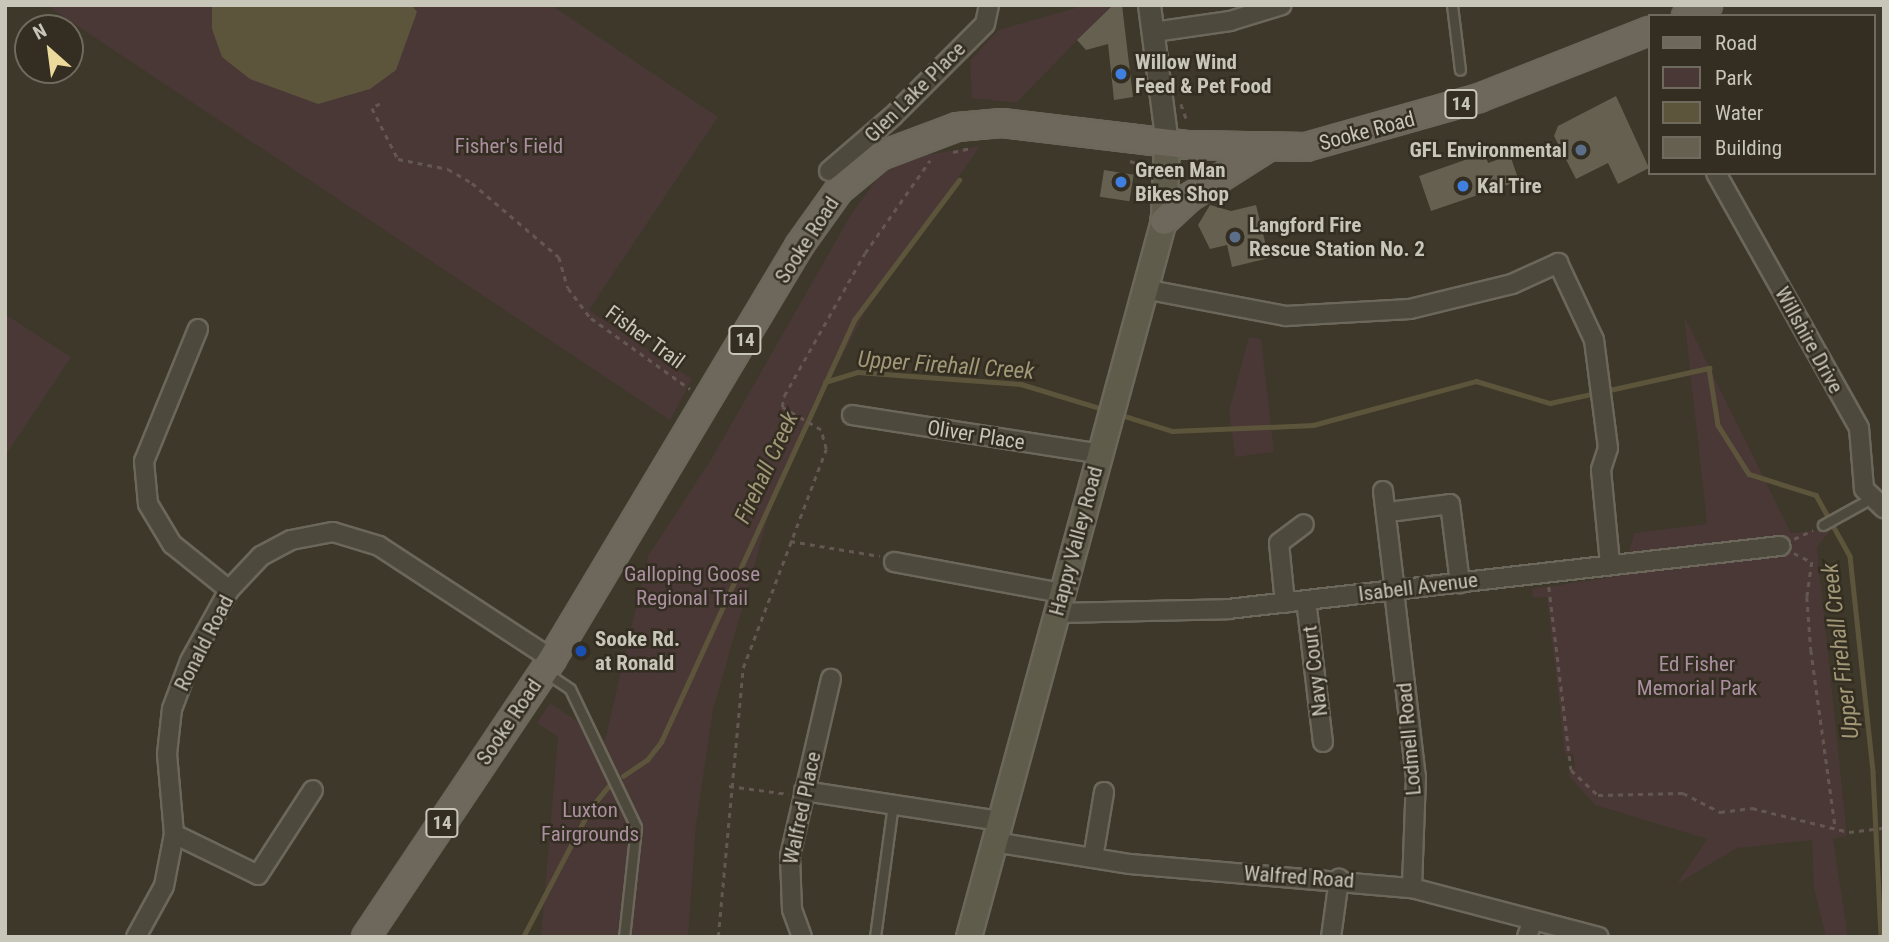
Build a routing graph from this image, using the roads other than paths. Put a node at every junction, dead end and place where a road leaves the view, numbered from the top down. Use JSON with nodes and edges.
{"nodes":[{"id":1,"x":989,"y":5,"type":"edge"},
{"id":2,"x":1149,"y":5,"type":"edge"},
{"id":3,"x":1282,"y":5,"type":"edge"},
{"id":4,"x":1452,"y":5,"type":"edge"},
{"id":5,"x":1708,"y":5,"type":"edge"},
{"id":6,"x":1690,"y":14,"type":"edge"},
{"id":7,"x":1154,"y":32,"type":"junction"},
{"id":8,"x":1647,"y":33,"type":"edge"},
{"id":9,"x":1461,"y":70,"type":"dead end"},
{"id":10,"x":1167,"y":143,"type":"junction"},
{"id":11,"x":1264,"y":150,"type":"junction"},
{"id":12,"x":829,"y":171,"type":"dead end"},
{"id":13,"x":1717,"y":175,"type":"edge"},
{"id":14,"x":1164,"y":221,"type":"junction"},
{"id":15,"x":1144,"y":289,"type":"junction"},
{"id":16,"x":198,"y":329,"type":"dead end"},
{"id":17,"x":852,"y":415,"type":"dead end"},
{"id":18,"x":1100,"y":454,"type":"junction"},
{"id":19,"x":1383,"y":491,"type":"dead end"},
{"id":20,"x":1877,"y":504,"type":"edge"},
{"id":21,"x":1397,"y":511,"type":"dead end"},
{"id":22,"x":1304,"y":524,"type":"dead end"},
{"id":23,"x":1823,"y":525,"type":"road end"},
{"id":24,"x":1780,"y":546,"type":"road end"},
{"id":25,"x":894,"y":562,"type":"road end"},
{"id":26,"x":1610,"y":564,"type":"junction"},
{"id":27,"x":1460,"y":583,"type":"junction"},
{"id":28,"x":229,"y":590,"type":"junction"},
{"id":29,"x":1394,"y":591,"type":"junction"},
{"id":30,"x":1306,"y":600,"type":"junction"},
{"id":31,"x":1058,"y":603,"type":"junction"},
{"id":32,"x":1285,"y":603,"type":"junction"},
{"id":33,"x":548,"y":665,"type":"junction"},
{"id":34,"x":831,"y":679,"type":"dead end"},
{"id":35,"x":1323,"y":743,"type":"dead end"},
{"id":36,"x":313,"y":790,"type":"dead end"},
{"id":37,"x":1104,"y":792,"type":"dead end"},
{"id":38,"x":803,"y":793,"type":"junction"},
{"id":39,"x":893,"y":804,"type":"junction"},
{"id":40,"x":997,"y":831,"type":"junction"},
{"id":41,"x":174,"y":834,"type":"junction"},
{"id":42,"x":1093,"y":858,"type":"junction"},
{"id":43,"x":1339,"y":879,"type":"junction"},
{"id":44,"x":1412,"y":888,"type":"junction"},
{"id":45,"x":1530,"y":928,"type":"edge"},
{"id":46,"x":136,"y":937,"type":"edge"},
{"id":47,"x":366,"y":937,"type":"edge"},
{"id":48,"x":624,"y":937,"type":"edge"},
{"id":49,"x":802,"y":937,"type":"edge"},
{"id":50,"x":875,"y":937,"type":"edge"},
{"id":51,"x":969,"y":937,"type":"edge"},
{"id":52,"x":1331,"y":937,"type":"edge"},
{"id":53,"x":1599,"y":937,"type":"edge"}],
"edges":[{"from":1,"to":12,"type":"street","name":"Glen Lake Place"},
{"from":2,"to":7,"type":"street"},
{"from":3,"to":7,"type":"street"},
{"from":4,"to":9,"type":"lane"},
{"from":5,"to":6,"type":"main road"},
{"from":7,"to":10,"type":"street"},
{"from":8,"to":11,"type":"main road","name":"Sooke Road","number":"14"},
{"from":10,"to":11,"type":"main road","name":"Sooke Road","number":"14"},
{"from":10,"to":14,"type":"main road","name":"Happy Valley Road"},
{"from":10,"to":33,"type":"main road","name":"Sooke Road","number":"14"},
{"from":11,"to":14,"type":"main road"},
{"from":13,"to":20,"type":"street","name":"Willshire Drive"},
{"from":14,"to":15,"type":"main road","name":"Happy Valley Road"},
{"from":15,"to":18,"type":"main road","name":"Happy Valley Road"},
{"from":15,"to":26,"type":"street"},
{"from":16,"to":28,"type":"street"},
{"from":17,"to":18,"type":"street","name":"Oliver Place"},
{"from":18,"to":31,"type":"main road","name":"Happy Valley Road"},
{"from":19,"to":29,"type":"street","name":"Lodmell Road"},
{"from":20,"to":23,"type":"lane"},
{"from":21,"to":27,"type":"street"},
{"from":22,"to":32,"type":"street"},
{"from":24,"to":26,"type":"street","name":"Isabell Avenue"},
{"from":25,"to":31,"type":"street","name":"Isabell Avenue"},
{"from":26,"to":27,"type":"street","name":"Isabell Avenue"},
{"from":27,"to":29,"type":"street","name":"Isabell Avenue"},
{"from":28,"to":33,"type":"street","name":"Ronald Road"},
{"from":28,"to":41,"type":"street","name":"Ronald Road"},
{"from":29,"to":30,"type":"street","name":"Isabell Avenue"},
{"from":29,"to":44,"type":"street","name":"Lodmell Road"},
{"from":30,"to":32,"type":"street","name":"Isabell Avenue"},
{"from":30,"to":35,"type":"street","name":"Navy Court"},
{"from":31,"to":32,"type":"street","name":"Isabell Avenue"},
{"from":31,"to":40,"type":"main road","name":"Happy Valley Road"},
{"from":33,"to":47,"type":"main road","name":"Sooke Road","number":"14"},
{"from":33,"to":48,"type":"lane"},
{"from":34,"to":38,"type":"street","name":"Walfred Place"},
{"from":36,"to":41,"type":"street"},
{"from":37,"to":42,"type":"street"},
{"from":38,"to":39,"type":"street","name":"Walfred Road"},
{"from":38,"to":49,"type":"street","name":"Walfred Place"},
{"from":39,"to":40,"type":"street","name":"Walfred Road"},
{"from":39,"to":50,"type":"lane"},
{"from":40,"to":42,"type":"street","name":"Walfred Road"},
{"from":40,"to":51,"type":"main road","name":"Happy Valley Road"},
{"from":41,"to":46,"type":"street","name":"Ronald Road"},
{"from":42,"to":43,"type":"street","name":"Walfred Road"},
{"from":43,"to":44,"type":"street","name":"Walfred Road"},
{"from":43,"to":52,"type":"street"},
{"from":44,"to":45,"type":"street","name":"Walfred Road"},
{"from":45,"to":53,"type":"street","name":"Walfred Road"}]}
